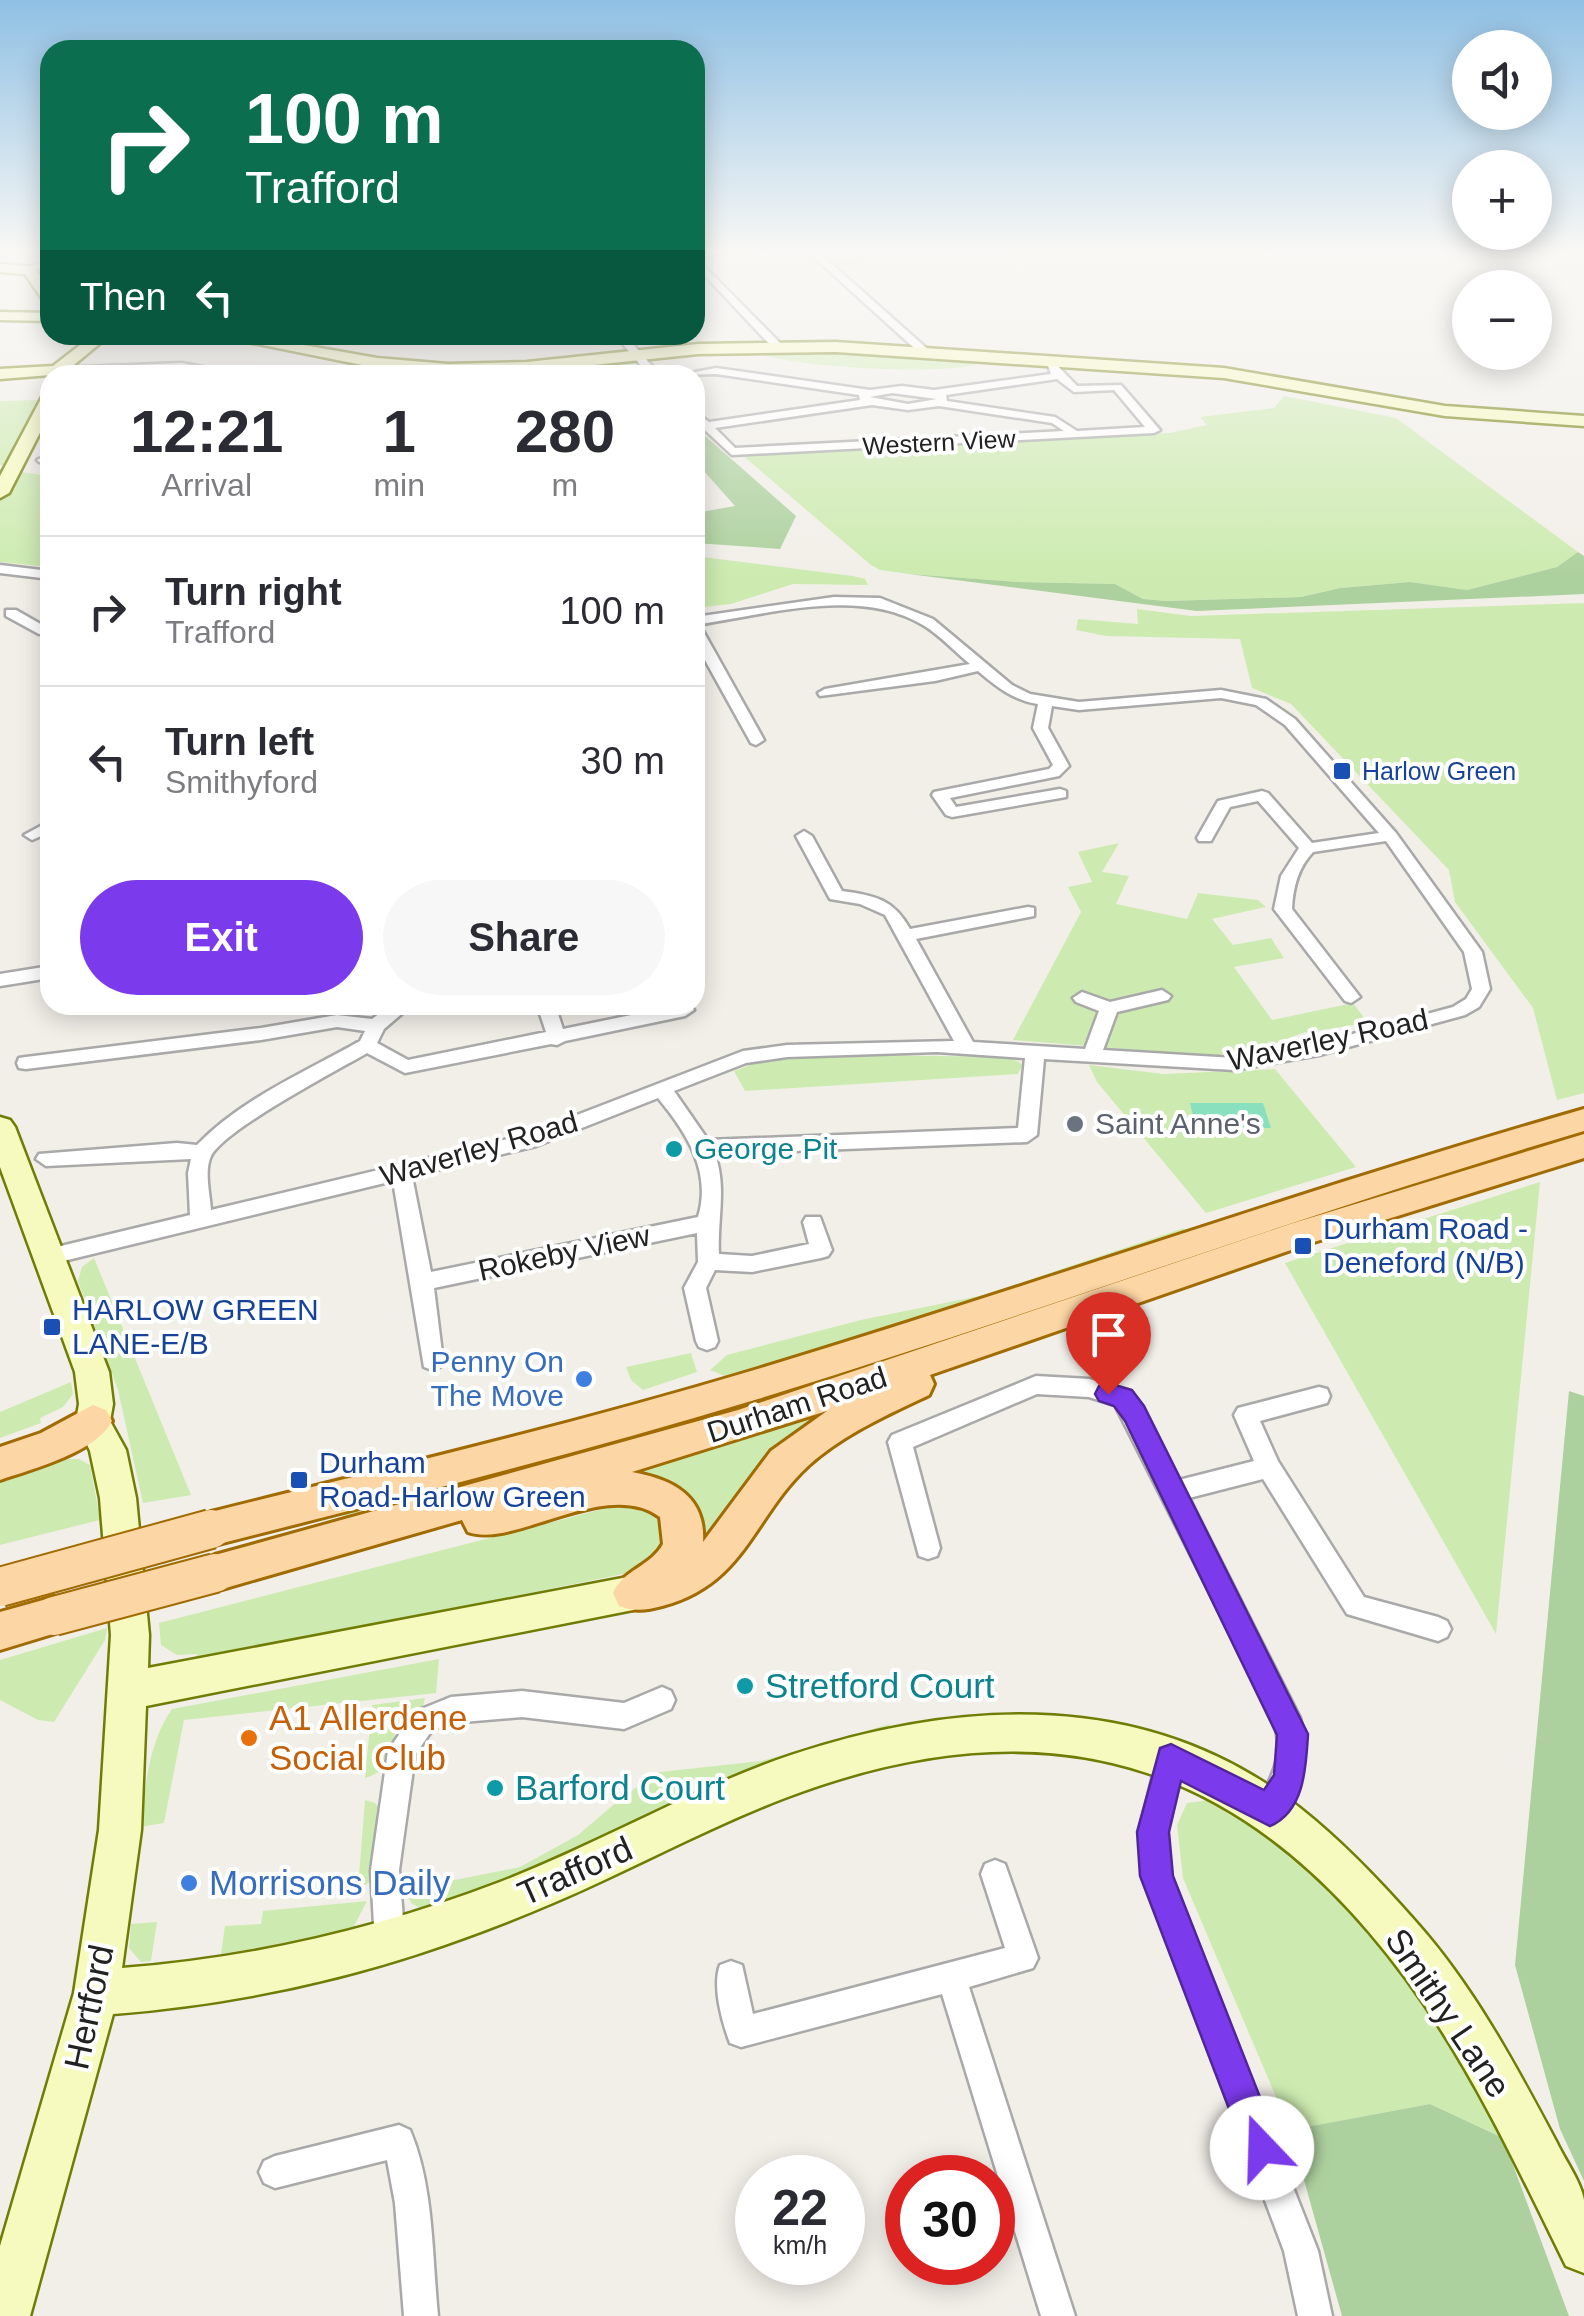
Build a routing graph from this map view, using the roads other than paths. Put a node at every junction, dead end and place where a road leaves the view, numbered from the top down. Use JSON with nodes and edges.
{"nodes":[{"id":1,"x":332,"y":358,"type":"edge"},
{"id":2,"x":613,"y":358,"type":"edge"},
{"id":3,"x":706,"y":358,"type":"edge"},
{"id":4,"x":956,"y":358,"type":"edge"},
{"id":5,"x":366,"y":365,"type":"edge"},
{"id":6,"x":535,"y":365,"type":"edge"},
{"id":7,"x":1055,"y":369,"type":"junction"},
{"id":8,"x":716,"y":370,"type":"junction"},
{"id":9,"x":705,"y":372,"type":"edge"},
{"id":10,"x":40,"y":373,"type":"edge"},
{"id":11,"x":0,"y":374,"type":"edge"},
{"id":12,"x":871,"y":398,"type":"junction"},
{"id":13,"x":938,"y":398,"type":"junction"},
{"id":14,"x":40,"y":416,"type":"edge"},
{"id":15,"x":1584,"y":420,"type":"edge"},
{"id":16,"x":706,"y":426,"type":"joint"},
{"id":17,"x":1076,"y":435,"type":"junction"},
{"id":18,"x":0,"y":493,"type":"edge"},
{"id":19,"x":0,"y":568,"type":"edge"},
{"id":20,"x":40,"y":574,"type":"edge"},
{"id":21,"x":11,"y":613,"type":"dead end"},
{"id":22,"x":705,"y":620,"type":"edge"},
{"id":23,"x":40,"y":627,"type":"edge"},
{"id":24,"x":40,"y":633,"type":"edge"},
{"id":25,"x":20,"y":642,"type":"dead end"},
{"id":26,"x":705,"y":647,"type":"edge"},
{"id":27,"x":981,"y":666,"type":"junction"},
{"id":28,"x":824,"y":693,"type":"dead end"},
{"id":29,"x":1046,"y":703,"type":"junction"},
{"id":30,"x":756,"y":740,"type":"dead end"},
{"id":31,"x":1060,"y":794,"type":"dead end"},
{"id":32,"x":40,"y":831,"type":"edge"},
{"id":33,"x":32,"y":835,"type":"dead end"},
{"id":34,"x":804,"y":836,"type":"dead end"},
{"id":35,"x":1390,"y":836,"type":"junction"},
{"id":36,"x":1205,"y":838,"type":"dead end"},
{"id":37,"x":1308,"y":848,"type":"junction"},
{"id":38,"x":1028,"y":912,"type":"dead end"},
{"id":39,"x":908,"y":935,"type":"junction"},
{"id":40,"x":40,"y":974,"type":"edge"},
{"id":41,"x":0,"y":980,"type":"edge"},
{"id":42,"x":1162,"y":996,"type":"dead end"},
{"id":43,"x":1351,"y":997,"type":"dead end"},
{"id":44,"x":1082,"y":998,"type":"dead end"},
{"id":45,"x":1109,"y":1008,"type":"junction"},
{"id":46,"x":392,"y":1015,"type":"edge"},
{"id":47,"x":549,"y":1015,"type":"edge"},
{"id":48,"x":663,"y":1015,"type":"edge"},
{"id":49,"x":371,"y":1035,"type":"junction"},
{"id":50,"x":557,"y":1039,"type":"junction"},
{"id":51,"x":967,"y":1047,"type":"junction"},
{"id":52,"x":1035,"y":1052,"type":"junction"},
{"id":53,"x":1092,"y":1055,"type":"junction"},
{"id":54,"x":26,"y":1063,"type":"dead end"},
{"id":55,"x":661,"y":1089,"type":"junction"},
{"id":56,"x":1584,"y":1120,"type":"edge"},
{"id":57,"x":3,"y":1145,"type":"edge"},
{"id":58,"x":1584,"y":1146,"type":"edge"},
{"id":59,"x":703,"y":1147,"type":"junction"},
{"id":60,"x":202,"y":1153,"type":"junction"},
{"id":61,"x":46,"y":1159,"type":"dead end"},
{"id":62,"x":401,"y":1172,"type":"junction"},
{"id":63,"x":200,"y":1221,"type":"junction"},
{"id":64,"x":813,"y":1222,"type":"dead end"},
{"id":65,"x":707,"y":1223,"type":"junction"},
{"id":66,"x":48,"y":1258,"type":"junction"},
{"id":67,"x":709,"y":1262,"type":"junction"},
{"id":68,"x":422,"y":1282,"type":"junction"},
{"id":69,"x":1037,"y":1325,"type":"junction"},
{"id":70,"x":707,"y":1341,"type":"dead end"},
{"id":71,"x":432,"y":1361,"type":"dead end"},
{"id":72,"x":1318,"y":1396,"type":"dead end"},
{"id":73,"x":93,"y":1421,"type":"junction"},
{"id":74,"x":0,"y":1446,"type":"edge"},
{"id":75,"x":0,"y":1464,"type":"edge"},
{"id":76,"x":1270,"y":1466,"type":"junction"},
{"id":77,"x":1172,"y":1492,"type":"junction"},
{"id":78,"x":928,"y":1548,"type":"dead end"},
{"id":79,"x":101,"y":1558,"type":"junction"},
{"id":80,"x":215,"y":1572,"type":"junction"},
{"id":81,"x":0,"y":1576,"type":"edge"},
{"id":82,"x":0,"y":1587,"type":"edge"},
{"id":83,"x":633,"y":1593,"type":"junction"},
{"id":84,"x":11,"y":1628,"type":"edge"},
{"id":85,"x":1438,"y":1629,"type":"dead end"},
{"id":86,"x":130,"y":1690,"type":"junction"},
{"id":87,"x":662,"y":1700,"type":"dead end"},
{"id":88,"x":1171,"y":1759,"type":"junction"},
{"id":89,"x":1270,"y":1810,"type":"junction"},
{"id":90,"x":995,"y":1874,"type":"dead end"},
{"id":91,"x":390,"y":1942,"type":"junction"},
{"id":92,"x":731,"y":1976,"type":"dead end"},
{"id":93,"x":952,"y":1979,"type":"junction"},
{"id":94,"x":96,"y":1993,"type":"junction"},
{"id":95,"x":274,"y":2172,"type":"dead end"},
{"id":96,"x":1584,"y":2248,"type":"edge"},
{"id":97,"x":6,"y":2316,"type":"edge"},
{"id":98,"x":421,"y":2316,"type":"edge"},
{"id":99,"x":1058,"y":2316,"type":"edge"},
{"id":100,"x":1315,"y":2316,"type":"edge"}],
"edges":[{"from":1,"to":5,"type":"street"},
{"from":2,"to":6,"type":"street"},
{"from":3,"to":8,"type":"street"},
{"from":4,"to":7,"type":"street"},
{"from":7,"to":13,"type":"street"},
{"from":7,"to":15,"type":"street"},
{"from":7,"to":17,"type":"street","name":"Western View"},
{"from":8,"to":9,"type":"street"},
{"from":8,"to":12,"type":"street"},
{"from":10,"to":11,"type":"street"},
{"from":12,"to":13,"type":"street"},
{"from":12,"to":16,"type":"street"},
{"from":13,"to":17,"type":"street"},
{"from":14,"to":18,"type":"street"},
{"from":16,"to":17,"type":"street","name":"Western View"},
{"from":19,"to":20,"type":"street"},
{"from":21,"to":23,"type":"street"},
{"from":22,"to":27,"type":"street","name":"Waverley Road"},
{"from":24,"to":25,"type":"street"},
{"from":26,"to":30,"type":"street"},
{"from":27,"to":28,"type":"street"},
{"from":27,"to":29,"type":"street","name":"Waverley Road"},
{"from":29,"to":31,"type":"street"},
{"from":29,"to":35,"type":"street","name":"Waverley Road"},
{"from":32,"to":33,"type":"street"},
{"from":34,"to":39,"type":"street"},
{"from":35,"to":37,"type":"street"},
{"from":35,"to":53,"type":"street","name":"Waverley Road"},
{"from":36,"to":37,"type":"street"},
{"from":37,"to":43,"type":"street"},
{"from":38,"to":39,"type":"street"},
{"from":39,"to":51,"type":"street"},
{"from":40,"to":41,"type":"street"},
{"from":42,"to":45,"type":"street"},
{"from":44,"to":45,"type":"street"},
{"from":45,"to":53,"type":"street"},
{"from":46,"to":49,"type":"street"},
{"from":47,"to":50,"type":"street"},
{"from":48,"to":50,"type":"street"},
{"from":49,"to":50,"type":"street"},
{"from":49,"to":54,"type":"street"},
{"from":49,"to":60,"type":"street"},
{"from":51,"to":52,"type":"street","name":"Waverley Road"},
{"from":51,"to":55,"type":"street","name":"Waverley Road"},
{"from":52,"to":53,"type":"street","name":"Waverley Road"},
{"from":52,"to":59,"type":"street"},
{"from":55,"to":59,"type":"street"},
{"from":55,"to":62,"type":"street","name":"Waverley Road"},
{"from":56,"to":79,"type":"main road","name":"Durham Road","bridge":true},
{"from":57,"to":66,"type":"street"},
{"from":58,"to":69,"type":"main road","name":"Durham Road"},
{"from":59,"to":65,"type":"street"},
{"from":60,"to":61,"type":"street"},
{"from":60,"to":63,"type":"street"},
{"from":62,"to":63,"type":"street","name":"Waverley Road"},
{"from":62,"to":68,"type":"street"},
{"from":63,"to":66,"type":"street","name":"Waverley Road"},
{"from":64,"to":67,"type":"street"},
{"from":65,"to":67,"type":"street"},
{"from":65,"to":68,"type":"street","name":"Rokeby View"},
{"from":66,"to":73,"type":"street"},
{"from":67,"to":70,"type":"street"},
{"from":68,"to":71,"type":"street"},
{"from":69,"to":80,"type":"main road","name":"Durham Road"},
{"from":69,"to":83,"type":"main road"},
{"from":72,"to":76,"type":"street"},
{"from":73,"to":74,"type":"main road"},
{"from":73,"to":75,"type":"main road"},
{"from":73,"to":86,"type":"street","name":"Hertford"},
{"from":76,"to":77,"type":"street"},
{"from":76,"to":85,"type":"street"},
{"from":77,"to":78,"type":"street"},
{"from":77,"to":89,"type":"street"},
{"from":79,"to":81,"type":"main road","bridge":true},
{"from":79,"to":82,"type":"main road","name":"Durham Road","bridge":true},
{"from":80,"to":83,"type":"main road"},
{"from":80,"to":84,"type":"main road","name":"Durham Road","bridge":true},
{"from":83,"to":86,"type":"street"},
{"from":86,"to":94,"type":"street","name":"Hertford"},
{"from":87,"to":91,"type":"street"},
{"from":88,"to":89,"type":"street","name":"Trafford"},
{"from":88,"to":91,"type":"street","name":"Trafford"},
{"from":88,"to":100,"type":"street"},
{"from":89,"to":96,"type":"street","name":"Smithy Lane"},
{"from":90,"to":93,"type":"street"},
{"from":91,"to":94,"type":"street","name":"Trafford"},
{"from":92,"to":93,"type":"street"},
{"from":93,"to":99,"type":"street"},
{"from":94,"to":97,"type":"street","name":"Hertford"},
{"from":95,"to":98,"type":"street"}]}
